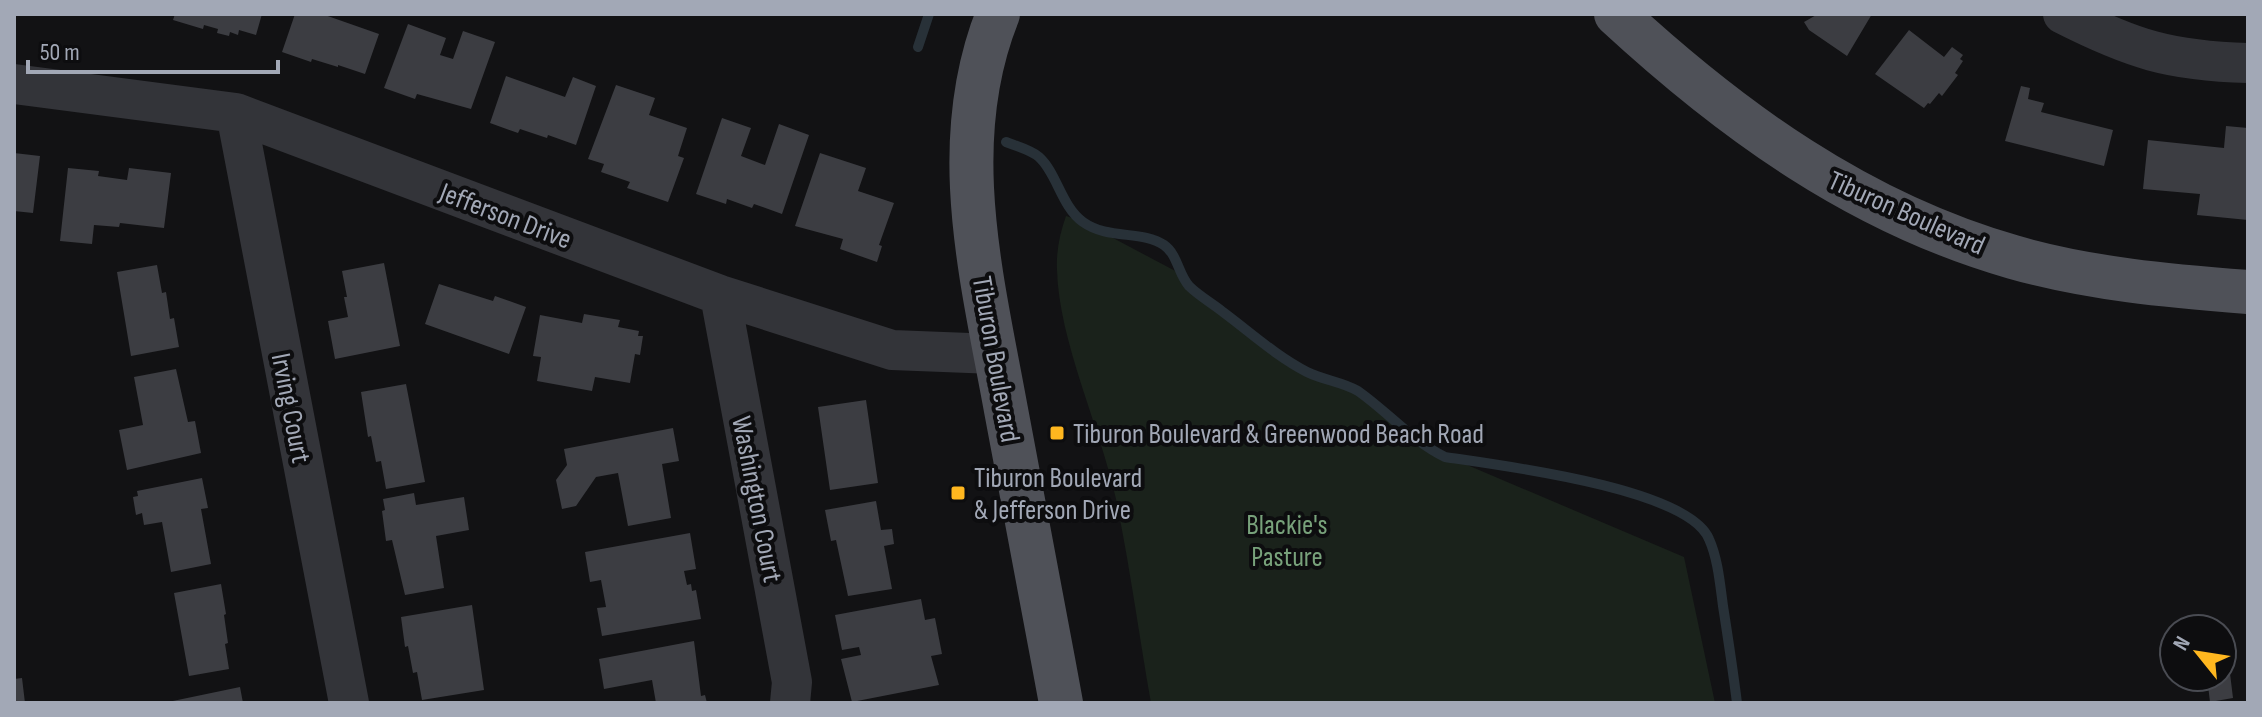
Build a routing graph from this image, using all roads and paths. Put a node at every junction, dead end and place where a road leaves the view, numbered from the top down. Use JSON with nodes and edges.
{"nodes":[{"id":1,"x":998,"y":14,"type":"edge"},
{"id":2,"x":1616,"y":14,"type":"edge"},
{"id":3,"x":2063,"y":14,"type":"edge"},
{"id":4,"x":2248,"y":63,"type":"edge"},
{"id":5,"x":14,"y":84,"type":"edge"},
{"id":6,"x":236,"y":113,"type":"junction"},
{"id":7,"x":2248,"y":292,"type":"edge"},
{"id":8,"x":720,"y":295,"type":"junction"},
{"id":9,"x":995,"y":354,"type":"junction"},
{"id":10,"x":349,"y":703,"type":"edge"},
{"id":11,"x":790,"y":703,"type":"edge"},
{"id":12,"x":1061,"y":703,"type":"edge"}],
"edges":[{"from":1,"to":9,"type":"main road","name":"Tiburon Boulevard"},
{"from":2,"to":7,"type":"main road","name":"Tiburon Boulevard"},
{"from":3,"to":4,"type":"street"},
{"from":5,"to":6,"type":"street","name":"Jefferson Drive"},
{"from":6,"to":8,"type":"street","name":"Jefferson Drive"},
{"from":6,"to":10,"type":"street","name":"Irving Court"},
{"from":8,"to":9,"type":"street","name":"Jefferson Drive"},
{"from":8,"to":11,"type":"street","name":"Washington Court"},
{"from":9,"to":12,"type":"main road","name":"Tiburon Boulevard"}]}
